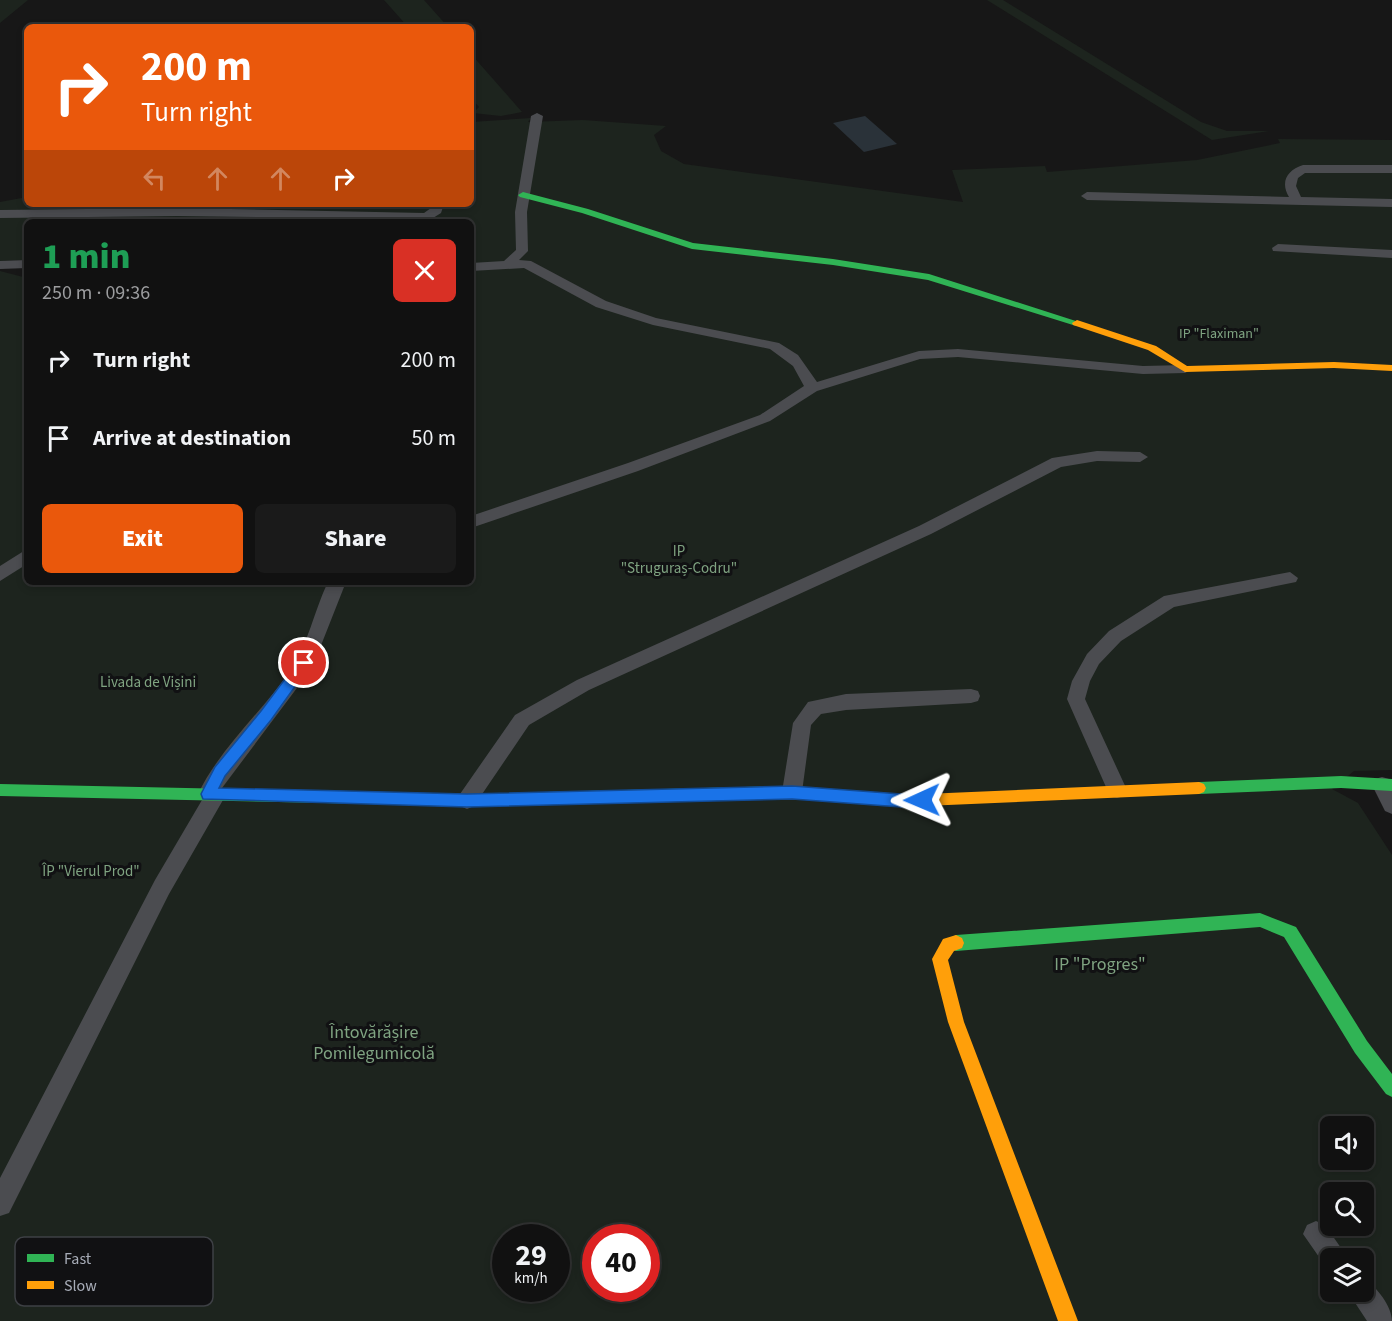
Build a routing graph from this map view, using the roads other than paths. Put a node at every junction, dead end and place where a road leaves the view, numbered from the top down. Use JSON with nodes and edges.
{"nodes":[{"id":1,"x":537,"y":116,"type":"dead end"},
{"id":2,"x":1392,"y":169,"type":"edge"},
{"id":3,"x":523,"y":195,"type":"junction"},
{"id":4,"x":1087,"y":196,"type":"dead end"},
{"id":5,"x":1296,"y":199,"type":"junction"},
{"id":6,"x":1392,"y":203,"type":"edge"},
{"id":7,"x":438,"y":207,"type":"edge"},
{"id":8,"x":0,"y":214,"type":"edge"},
{"id":9,"x":427,"y":219,"type":"edge"},
{"id":10,"x":1278,"y":248,"type":"dead end"},
{"id":11,"x":1392,"y":254,"type":"edge"},
{"id":12,"x":509,"y":263,"type":"junction"},
{"id":13,"x":24,"y":264,"type":"edge"},
{"id":14,"x":0,"y":265,"type":"edge"},
{"id":15,"x":474,"y":267,"type":"edge"},
{"id":16,"x":1392,"y":368,"type":"edge"},
{"id":17,"x":1185,"y":369,"type":"junction"},
{"id":18,"x":812,"y":388,"type":"junction"},
{"id":19,"x":1140,"y":457,"type":"dead end"},
{"id":20,"x":474,"y":521,"type":"edge"},
{"id":21,"x":24,"y":557,"type":"edge"},
{"id":22,"x":0,"y":575,"type":"edge"},
{"id":23,"x":1290,"y":578,"type":"dead end"},
{"id":24,"x":336,"y":585,"type":"edge"},
{"id":25,"x":971,"y":696,"type":"dead end"},
{"id":26,"x":1387,"y":785,"type":"edge"},
{"id":27,"x":0,"y":790,"type":"edge"},
{"id":28,"x":1117,"y":790,"type":"junction"},
{"id":29,"x":792,"y":792,"type":"junction"},
{"id":30,"x":212,"y":794,"type":"junction"},
{"id":31,"x":467,"y":800,"type":"junction"},
{"id":32,"x":1392,"y":805,"type":"edge"},
{"id":33,"x":1392,"y":1088,"type":"edge"},
{"id":34,"x":0,"y":1204,"type":"edge"},
{"id":35,"x":1316,"y":1234,"type":"dead end"},
{"id":36,"x":1327,"y":1248,"type":"edge"},
{"id":37,"x":1369,"y":1302,"type":"edge"},
{"id":38,"x":1068,"y":1321,"type":"edge"},
{"id":39,"x":1383,"y":1321,"type":"edge"}],
"edges":[{"from":1,"to":3,"type":"street"},
{"from":2,"to":5,"type":"street"},
{"from":3,"to":12,"type":"street"},
{"from":3,"to":17,"type":"street"},
{"from":4,"to":5,"type":"street"},
{"from":5,"to":6,"type":"street"},
{"from":7,"to":9,"type":"street"},
{"from":8,"to":9,"type":"street"},
{"from":10,"to":11,"type":"street"},
{"from":12,"to":15,"type":"street"},
{"from":12,"to":18,"type":"street"},
{"from":13,"to":14,"type":"street"},
{"from":16,"to":17,"type":"street"},
{"from":17,"to":18,"type":"street"},
{"from":18,"to":20,"type":"street"},
{"from":19,"to":31,"type":"street"},
{"from":21,"to":22,"type":"street"},
{"from":23,"to":28,"type":"street"},
{"from":24,"to":30,"type":"street"},
{"from":25,"to":29,"type":"street"},
{"from":26,"to":28,"type":"street"},
{"from":26,"to":32,"type":"street"},
{"from":27,"to":30,"type":"street"},
{"from":28,"to":29,"type":"street"},
{"from":29,"to":31,"type":"street"},
{"from":30,"to":31,"type":"street"},
{"from":30,"to":34,"type":"street"},
{"from":33,"to":38,"type":"street"},
{"from":35,"to":36,"type":"street"},
{"from":37,"to":39,"type":"street"}]}
